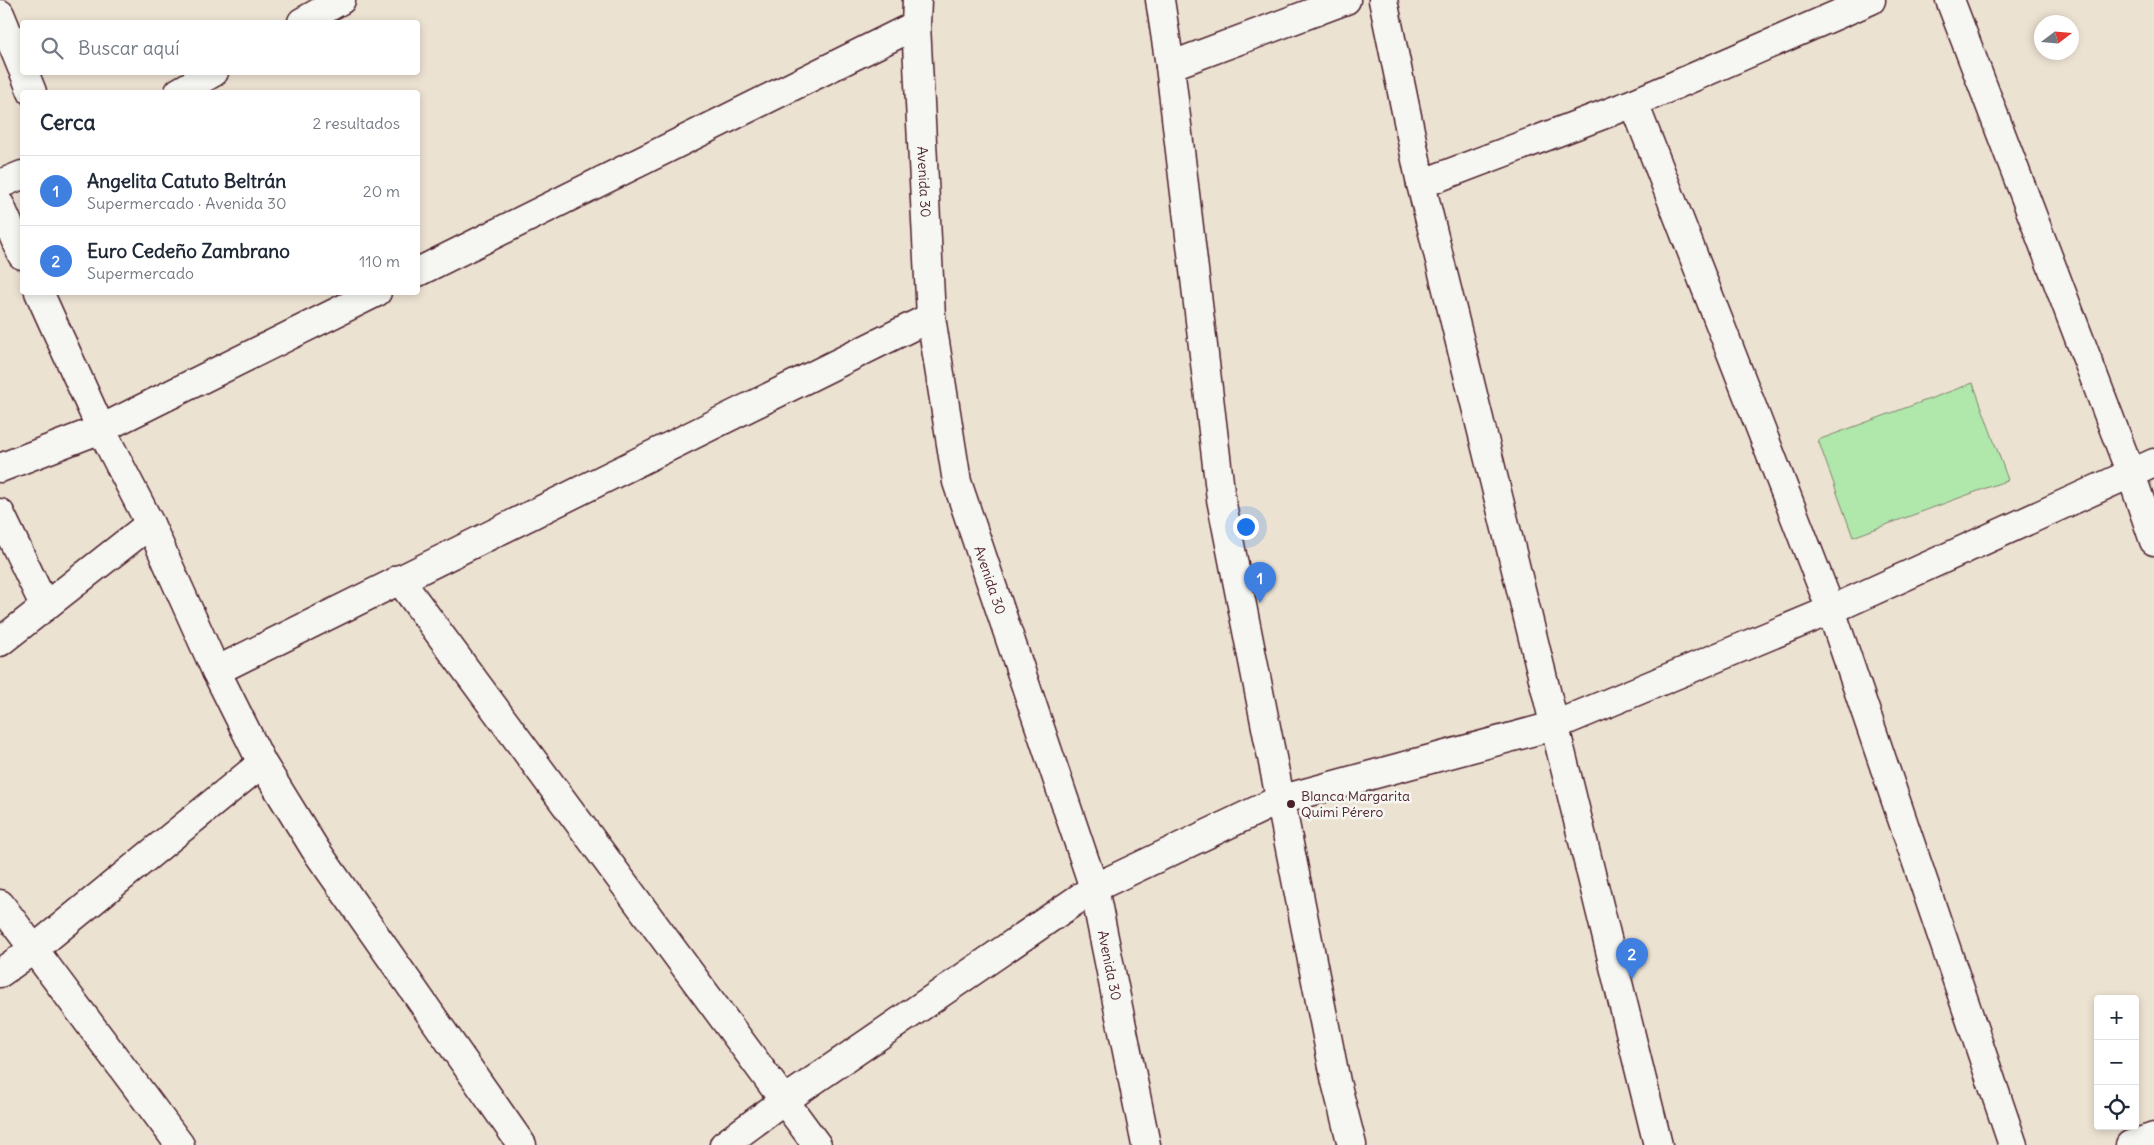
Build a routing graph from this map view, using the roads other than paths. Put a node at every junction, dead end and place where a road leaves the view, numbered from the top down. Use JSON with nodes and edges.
{"nodes":[{"id":1,"x":341,"y":0,"type":"edge"},
{"id":2,"x":1160,"y":0,"type":"edge"},
{"id":3,"x":1346,"y":0,"type":"edge"},
{"id":4,"x":1383,"y":0,"type":"edge"},
{"id":5,"x":1871,"y":0,"type":"edge"},
{"id":6,"x":1950,"y":0,"type":"edge"},
{"id":7,"x":917,"y":12,"type":"edge"},
{"id":8,"x":0,"y":14,"type":"edge"},
{"id":9,"x":306,"y":20,"type":"edge"},
{"id":10,"x":20,"y":63,"type":"edge"},
{"id":11,"x":1170,"y":66,"type":"junction"},
{"id":12,"x":25,"y":75,"type":"edge"},
{"id":13,"x":209,"y":75,"type":"edge"},
{"id":14,"x":31,"y":90,"type":"edge"},
{"id":15,"x":183,"y":90,"type":"edge"},
{"id":16,"x":1634,"y":103,"type":"junction"},
{"id":17,"x":20,"y":176,"type":"edge"},
{"id":18,"x":0,"y":184,"type":"edge"},
{"id":19,"x":1421,"y":184,"type":"junction"},
{"id":20,"x":0,"y":205,"type":"edge"},
{"id":21,"x":20,"y":250,"type":"edge"},
{"id":22,"x":420,"y":271,"type":"edge"},
{"id":23,"x":41,"y":295,"type":"edge"},
{"id":24,"x":371,"y":295,"type":"edge"},
{"id":25,"x":931,"y":317,"type":"junction"},
{"id":26,"x":101,"y":430,"type":"junction"},
{"id":27,"x":0,"y":468,"type":"edge"},
{"id":28,"x":2143,"y":468,"type":"edge"},
{"id":29,"x":0,"y":513,"type":"edge"},
{"id":30,"x":150,"y":524,"type":"junction"},
{"id":31,"x":2154,"y":541,"type":"edge"},
{"id":32,"x":399,"y":579,"type":"junction"},
{"id":33,"x":45,"y":607,"type":"junction"},
{"id":34,"x":1831,"y":610,"type":"junction"},
{"id":35,"x":0,"y":642,"type":"edge"},
{"id":36,"x":216,"y":672,"type":"junction"},
{"id":37,"x":1553,"y":726,"type":"junction"},
{"id":38,"x":262,"y":763,"type":"junction"},
{"id":39,"x":1279,"y":800,"type":"junction"},
{"id":40,"x":1094,"y":888,"type":"junction"},
{"id":41,"x":0,"y":904,"type":"edge"},
{"id":42,"x":34,"y":949,"type":"junction"},
{"id":43,"x":0,"y":973,"type":"edge"},
{"id":44,"x":784,"y":1100,"type":"junction"},
{"id":45,"x":2154,"y":1137,"type":"edge"},
{"id":46,"x":180,"y":1145,"type":"edge"},
{"id":47,"x":522,"y":1145,"type":"edge"},
{"id":48,"x":724,"y":1145,"type":"edge"},
{"id":49,"x":818,"y":1145,"type":"edge"},
{"id":50,"x":1146,"y":1145,"type":"edge"},
{"id":51,"x":1352,"y":1145,"type":"edge"},
{"id":52,"x":1658,"y":1145,"type":"edge"},
{"id":53,"x":2013,"y":1145,"type":"edge"},
{"id":54,"x":2130,"y":1145,"type":"edge"}],
"edges":[{"from":1,"to":9,"type":"street"},
{"from":2,"to":11,"type":"street"},
{"from":3,"to":11,"type":"street"},
{"from":4,"to":19,"type":"street"},
{"from":5,"to":16,"type":"street"},
{"from":6,"to":28,"type":"street"},
{"from":7,"to":22,"type":"street"},
{"from":7,"to":25,"type":"street","name":"Avenida 30"},
{"from":8,"to":10,"type":"street"},
{"from":11,"to":39,"type":"street"},
{"from":12,"to":14,"type":"street"},
{"from":13,"to":15,"type":"street"},
{"from":16,"to":19,"type":"street"},
{"from":16,"to":34,"type":"street"},
{"from":17,"to":18,"type":"street"},
{"from":19,"to":37,"type":"street"},
{"from":20,"to":21,"type":"street"},
{"from":23,"to":26,"type":"street"},
{"from":24,"to":26,"type":"street"},
{"from":25,"to":32,"type":"street"},
{"from":25,"to":40,"type":"street","name":"Avenida 30"},
{"from":26,"to":27,"type":"street"},
{"from":26,"to":30,"type":"street"},
{"from":28,"to":31,"type":"street"},
{"from":28,"to":34,"type":"street"},
{"from":29,"to":33,"type":"street"},
{"from":30,"to":33,"type":"street"},
{"from":30,"to":36,"type":"street"},
{"from":32,"to":36,"type":"street"},
{"from":32,"to":44,"type":"street"},
{"from":33,"to":35,"type":"street"},
{"from":34,"to":37,"type":"street"},
{"from":34,"to":53,"type":"street"},
{"from":36,"to":38,"type":"street"},
{"from":37,"to":39,"type":"street"},
{"from":37,"to":52,"type":"street"},
{"from":38,"to":42,"type":"street"},
{"from":38,"to":47,"type":"street"},
{"from":39,"to":40,"type":"street"},
{"from":39,"to":51,"type":"street"},
{"from":40,"to":44,"type":"street"},
{"from":40,"to":50,"type":"street","name":"Avenida 30"},
{"from":41,"to":42,"type":"street"},
{"from":42,"to":43,"type":"street"},
{"from":42,"to":46,"type":"street"},
{"from":44,"to":48,"type":"street"},
{"from":44,"to":49,"type":"street"},
{"from":45,"to":54,"type":"street"}]}
